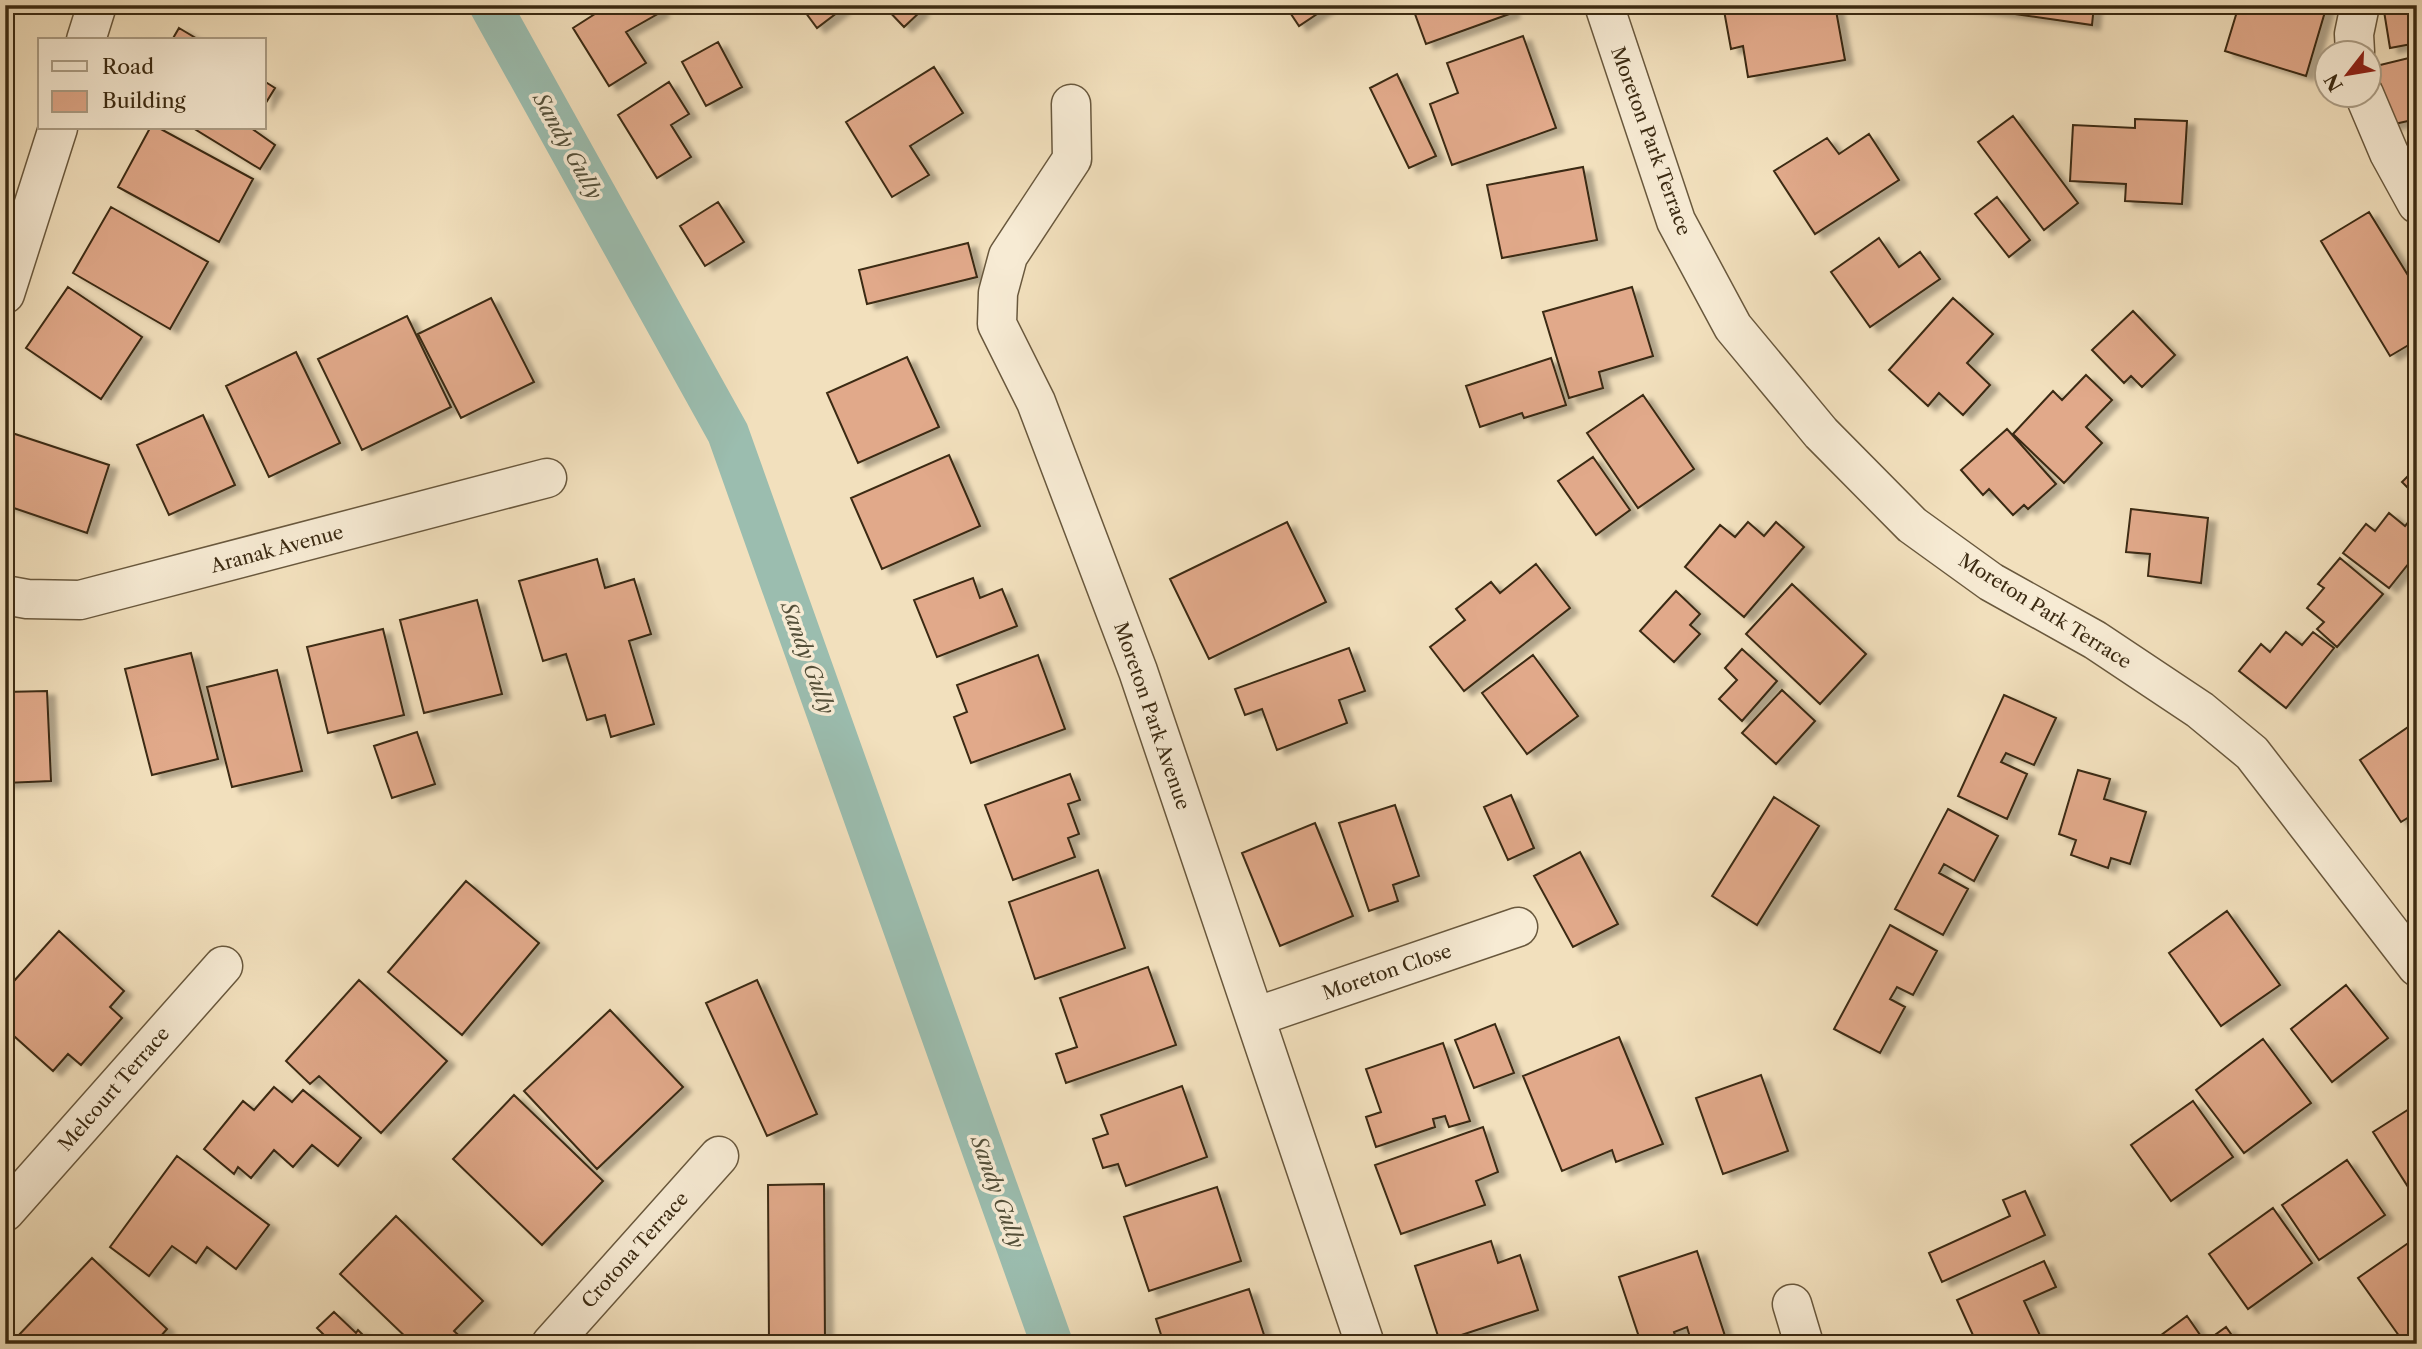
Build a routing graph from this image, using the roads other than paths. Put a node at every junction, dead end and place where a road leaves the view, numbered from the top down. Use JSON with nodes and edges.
{"nodes":[{"id":1,"x":97,"y":5,"type":"edge"},
{"id":2,"x":1604,"y":5,"type":"edge"},
{"id":3,"x":2360,"y":5,"type":"edge"},
{"id":4,"x":87,"y":38,"type":"edge"},
{"id":5,"x":2354,"y":38,"type":"edge"},
{"id":6,"x":1071,"y":104,"type":"dead end"},
{"id":7,"x":2370,"y":108,"type":"edge"},
{"id":8,"x":57,"y":130,"type":"edge"},
{"id":9,"x":2417,"y":204,"type":"edge"},
{"id":10,"x":6,"y":292,"type":"edge"},
{"id":11,"x":547,"y":478,"type":"dead end"},
{"id":12,"x":5,"y":595,"type":"edge"},
{"id":13,"x":1518,"y":927,"type":"dead end"},
{"id":14,"x":223,"y":966,"type":"dead end"},
{"id":15,"x":2417,"y":967,"type":"edge"},
{"id":16,"x":1255,"y":1017,"type":"junction"},
{"id":17,"x":719,"y":1156,"type":"dead end"},
{"id":18,"x":5,"y":1212,"type":"edge"},
{"id":19,"x":1792,"y":1304,"type":"dead end"},
{"id":20,"x":551,"y":1344,"type":"edge"},
{"id":21,"x":1365,"y":1344,"type":"edge"},
{"id":22,"x":1804,"y":1344,"type":"edge"}],
"edges":[{"from":1,"to":4,"type":"street"},
{"from":2,"to":15,"type":"street","name":"Moreton Park Terrace"},
{"from":3,"to":5,"type":"street"},
{"from":6,"to":16,"type":"street","name":"Moreton Park Avenue"},
{"from":7,"to":9,"type":"street"},
{"from":8,"to":10,"type":"street"},
{"from":11,"to":12,"type":"street","name":"Aranak Avenue"},
{"from":13,"to":16,"type":"street","name":"Moreton Close"},
{"from":14,"to":18,"type":"street","name":"Melcourt Terrace"},
{"from":16,"to":21,"type":"street","name":"Moreton Park Avenue"},
{"from":17,"to":20,"type":"street","name":"Crotona Terrace"},
{"from":19,"to":22,"type":"street"}]}
